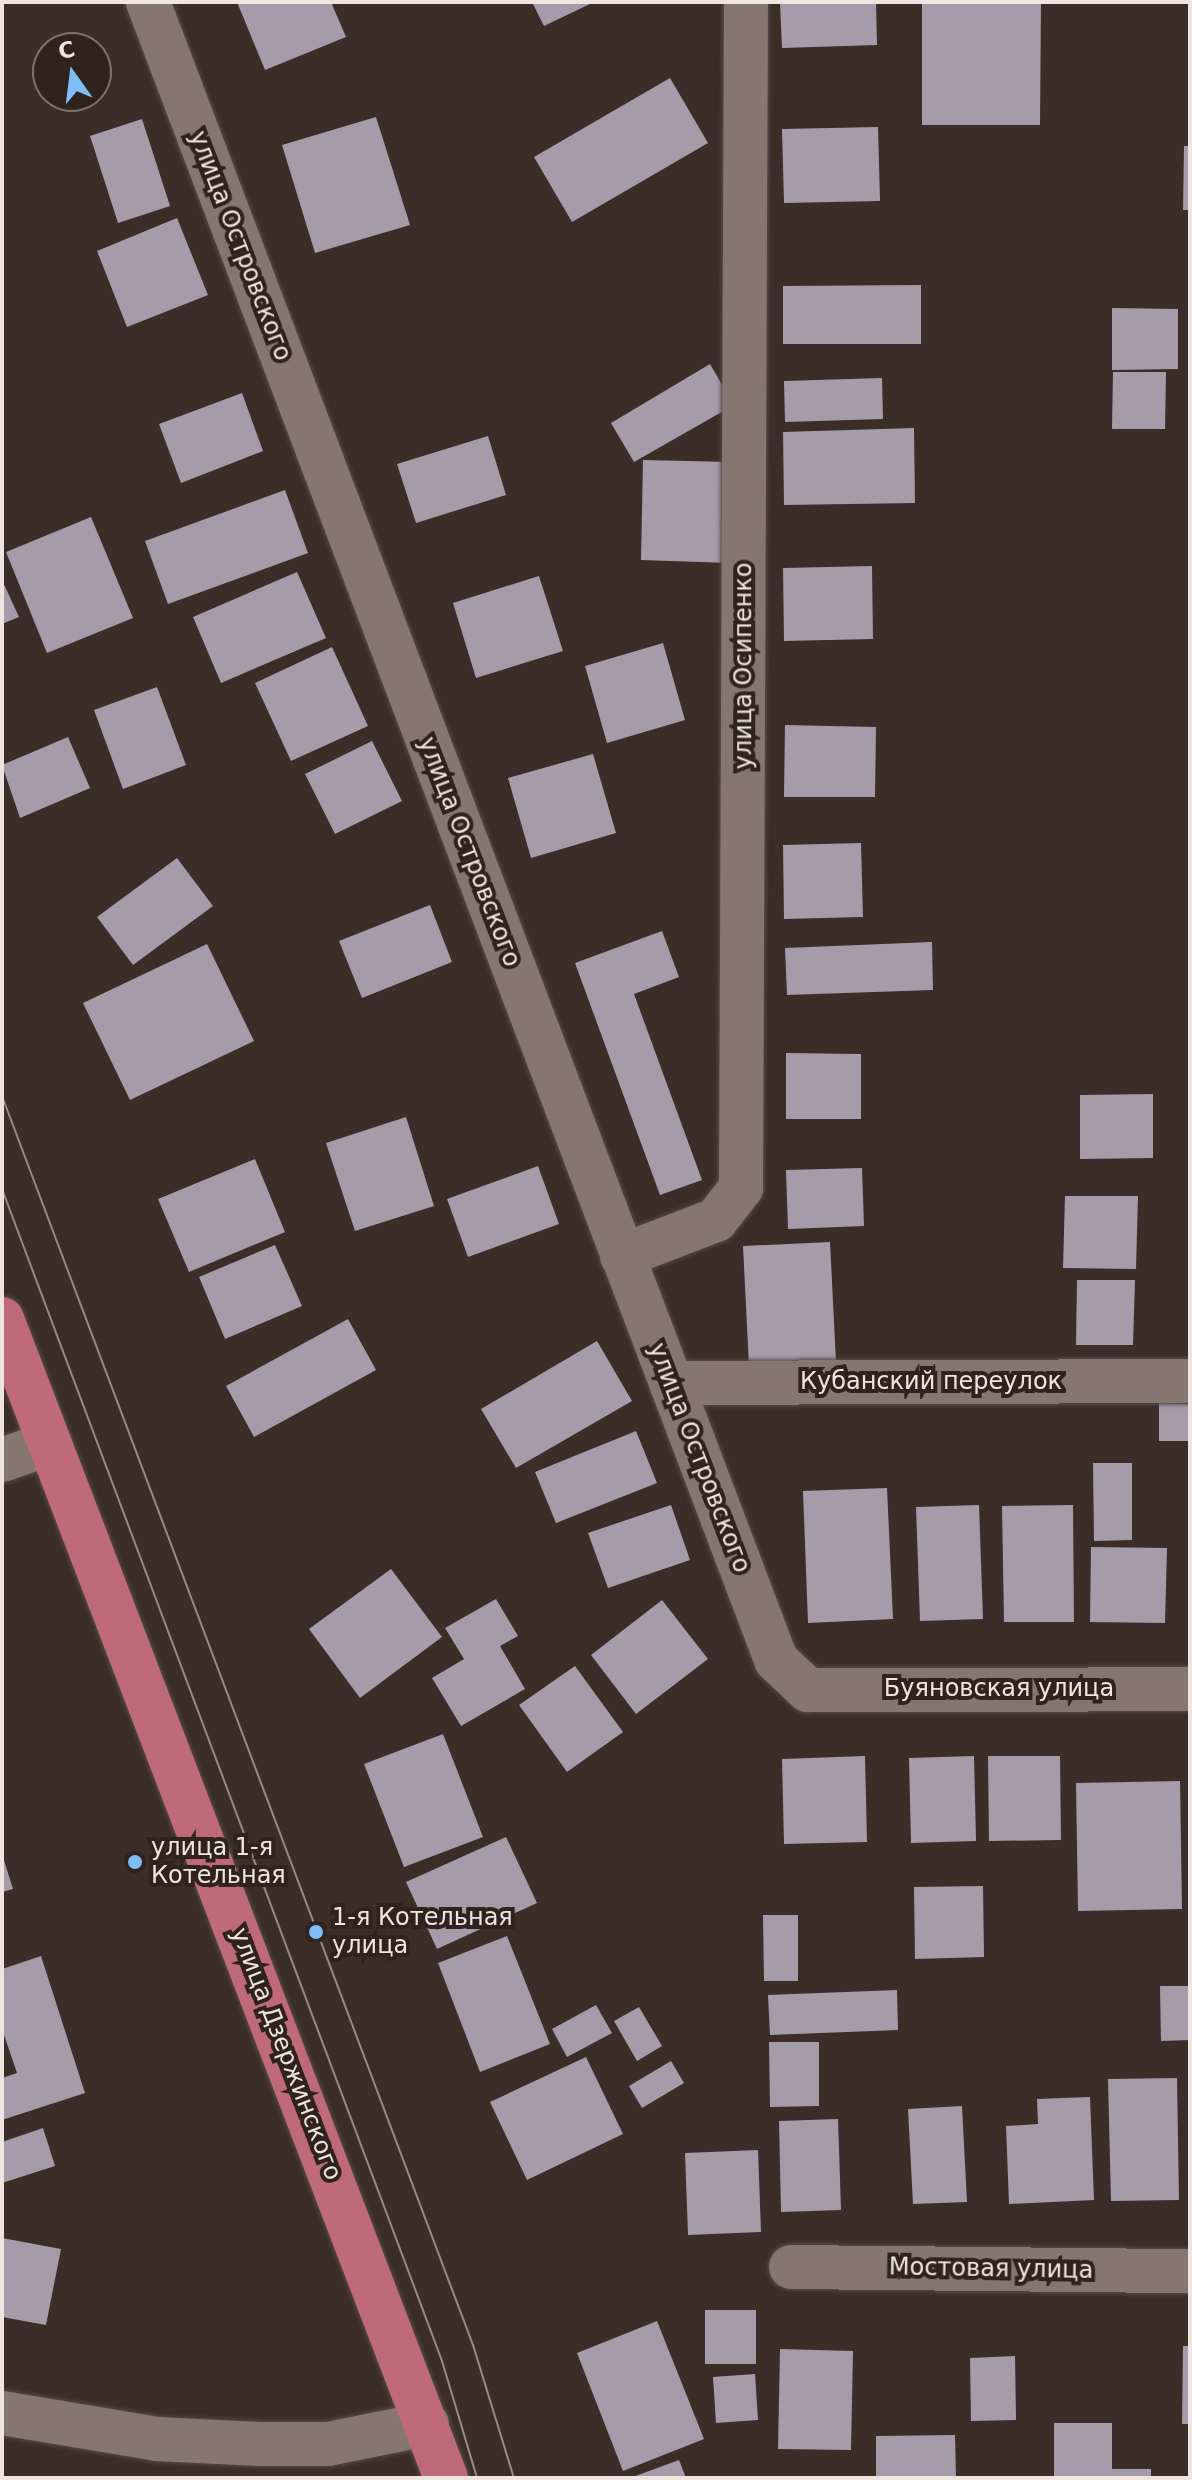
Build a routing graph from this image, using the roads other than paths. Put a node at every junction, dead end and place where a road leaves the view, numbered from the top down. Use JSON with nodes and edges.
{"nodes":[{"id":1,"x":148,"y":2,"type":"edge"},
{"id":2,"x":746,"y":2,"type":"edge"},
{"id":3,"x":622,"y":1256,"type":"junction"},
{"id":4,"x":2,"y":1319,"type":"edge"},
{"id":5,"x":1190,"y":1381,"type":"edge"},
{"id":6,"x":671,"y":1383,"type":"junction"},
{"id":7,"x":48,"y":1444,"type":"junction"},
{"id":8,"x":2,"y":1460,"type":"edge"},
{"id":9,"x":1190,"y":1689,"type":"edge"},
{"id":10,"x":808,"y":1690,"type":"joint"},
{"id":11,"x":791,"y":2267,"type":"dead end"},
{"id":12,"x":1190,"y":2271,"type":"edge"},
{"id":13,"x":2,"y":2413,"type":"edge"},
{"id":14,"x":427,"y":2424,"type":"junction"},
{"id":15,"x":446,"y":2478,"type":"edge"}],
"edges":[{"from":1,"to":3,"type":"street","name":"улица Островского"},
{"from":2,"to":3,"type":"street","name":"улица Осипенко"},
{"from":3,"to":6,"type":"street","name":"улица Островского"},
{"from":4,"to":7,"type":"main road","name":"улица Дзержинского"},
{"from":5,"to":6,"type":"street","name":"Кубанский переулок"},
{"from":6,"to":10,"type":"street","name":"улица Островского"},
{"from":7,"to":8,"type":"street"},
{"from":7,"to":14,"type":"main road","name":"улица Дзержинского"},
{"from":9,"to":10,"type":"street","name":"Буяновская улица"},
{"from":11,"to":12,"type":"street","name":"Мостовая улица"},
{"from":13,"to":14,"type":"street"},
{"from":14,"to":15,"type":"main road","name":"улица Дзержинского"}]}
